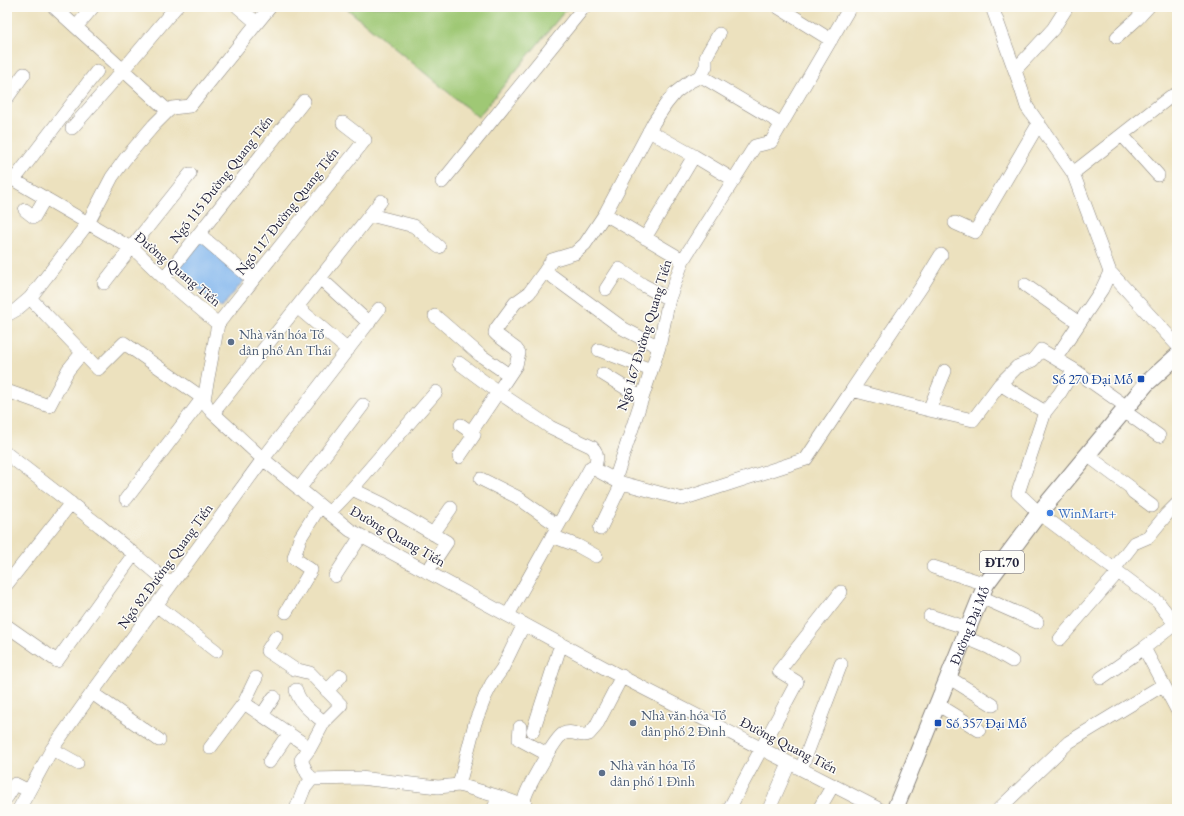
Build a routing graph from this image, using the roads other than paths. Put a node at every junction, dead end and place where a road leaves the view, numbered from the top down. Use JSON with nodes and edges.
{"nodes":[{"id":1,"x":54,"y":7,"type":"edge"},
{"id":2,"x":93,"y":7,"type":"edge"},
{"id":3,"x":176,"y":7,"type":"edge"},
{"id":4,"x":238,"y":7,"type":"edge"},
{"id":5,"x":270,"y":7,"type":"edge"},
{"id":6,"x":584,"y":7,"type":"edge"},
{"id":7,"x":778,"y":7,"type":"edge"},
{"id":8,"x":850,"y":7,"type":"edge"},
{"id":9,"x":992,"y":7,"type":"edge"},
{"id":10,"x":1067,"y":7,"type":"edge"},
{"id":11,"x":1148,"y":7,"type":"edge"},
{"id":12,"x":257,"y":23,"type":"junction"},
{"id":13,"x":76,"y":27,"type":"junction"},
{"id":14,"x":719,"y":34,"type":"dead end"},
{"id":15,"x":1117,"y":38,"type":"dead end"},
{"id":16,"x":831,"y":40,"type":"junction"},
{"id":17,"x":123,"y":70,"type":"junction"},
{"id":18,"x":1015,"y":70,"type":"junction"},
{"id":19,"x":97,"y":71,"type":"dead end"},
{"id":20,"x":24,"y":74,"type":"dead end"},
{"id":21,"x":701,"y":76,"type":"junction"},
{"id":22,"x":1177,"y":94,"type":"edge"},
{"id":23,"x":7,"y":98,"type":"edge"},
{"id":24,"x":304,"y":101,"type":"dead end"},
{"id":25,"x":168,"y":111,"type":"junction"},
{"id":26,"x":344,"y":123,"type":"dead end"},
{"id":27,"x":1039,"y":123,"type":"junction"},
{"id":28,"x":782,"y":124,"type":"junction"},
{"id":29,"x":72,"y":128,"type":"dead end"},
{"id":30,"x":649,"y":131,"type":"junction"},
{"id":31,"x":1122,"y":135,"type":"junction"},
{"id":32,"x":694,"y":156,"type":"junction"},
{"id":33,"x":1073,"y":173,"type":"junction"},
{"id":34,"x":190,"y":174,"type":"dead end"},
{"id":35,"x":1158,"y":175,"type":"dead end"},
{"id":36,"x":11,"y":178,"type":"edge"},
{"id":37,"x":734,"y":180,"type":"junction"},
{"id":38,"x":442,"y":182,"type":"dead end"},
{"id":39,"x":45,"y":198,"type":"junction"},
{"id":40,"x":381,"y":201,"type":"dead end"},
{"id":41,"x":24,"y":210,"type":"dead end"},
{"id":42,"x":605,"y":214,"type":"junction"},
{"id":43,"x":370,"y":215,"type":"junction"},
{"id":44,"x":88,"y":223,"type":"junction"},
{"id":45,"x":955,"y":223,"type":"dead end"},
{"id":46,"x":198,"y":234,"type":"junction"},
{"id":47,"x":645,"y":238,"type":"junction"},
{"id":48,"x":439,"y":247,"type":"dead end"},
{"id":49,"x":131,"y":248,"type":"junction"},
{"id":50,"x":941,"y":255,"type":"dead end"},
{"id":51,"x":683,"y":260,"type":"junction"},
{"id":52,"x":545,"y":271,"type":"junction"},
{"id":53,"x":1110,"y":272,"type":"junction"},
{"id":54,"x":164,"y":278,"type":"junction"},
{"id":55,"x":320,"y":278,"type":"junction"},
{"id":56,"x":253,"y":280,"type":"junction"},
{"id":57,"x":104,"y":283,"type":"dead end"},
{"id":58,"x":1025,"y":285,"type":"dead end"},
{"id":59,"x":606,"y":289,"type":"dead end"},
{"id":60,"x":30,"y":298,"type":"junction"},
{"id":61,"x":669,"y":298,"type":"junction"},
{"id":62,"x":297,"y":307,"type":"junction"},
{"id":63,"x":379,"y":309,"type":"dead end"},
{"id":64,"x":7,"y":315,"type":"edge"},
{"id":65,"x":435,"y":316,"type":"dead end"},
{"id":66,"x":369,"y":323,"type":"junction"},
{"id":67,"x":1079,"y":323,"type":"junction"},
{"id":68,"x":218,"y":324,"type":"junction"},
{"id":69,"x":1177,"y":345,"type":"edge"},
{"id":70,"x":659,"y":347,"type":"junction"},
{"id":71,"x":348,"y":350,"type":"junction"},
{"id":72,"x":599,"y":350,"type":"dead end"},
{"id":73,"x":82,"y":353,"type":"junction"},
{"id":74,"x":1177,"y":356,"type":"edge"},
{"id":75,"x":1056,"y":358,"type":"junction"},
{"id":76,"x":459,"y":363,"type":"dead end"},
{"id":77,"x":1073,"y":369,"type":"junction"},
{"id":78,"x":651,"y":370,"type":"junction"},
{"id":79,"x":945,"y":372,"type":"dead end"},
{"id":80,"x":603,"y":374,"type":"dead end"},
{"id":81,"x":509,"y":375,"type":"junction"},
{"id":82,"x":1000,"y":384,"type":"junction"},
{"id":83,"x":852,"y":390,"type":"junction"},
{"id":84,"x":7,"y":391,"type":"edge"},
{"id":85,"x":436,"y":392,"type":"dead end"},
{"id":86,"x":498,"y":392,"type":"junction"},
{"id":87,"x":642,"y":398,"type":"junction"},
{"id":88,"x":204,"y":399,"type":"junction"},
{"id":89,"x":363,"y":405,"type":"dead end"},
{"id":90,"x":1125,"y":409,"type":"junction"},
{"id":91,"x":929,"y":410,"type":"junction"},
{"id":92,"x":1045,"y":412,"type":"junction"},
{"id":93,"x":213,"y":413,"type":"junction"},
{"id":94,"x":1159,"y":436,"type":"dead end"},
{"id":95,"x":7,"y":454,"type":"edge"},
{"id":96,"x":1087,"y":455,"type":"junction"},
{"id":97,"x":459,"y":457,"type":"dead end"},
{"id":98,"x":263,"y":459,"type":"junction"},
{"id":99,"x":594,"y":469,"type":"junction"},
{"id":100,"x":481,"y":479,"type":"dead end"},
{"id":101,"x":618,"y":481,"type":"junction"},
{"id":102,"x":299,"y":489,"type":"junction"},
{"id":103,"x":352,"y":489,"type":"junction"},
{"id":104,"x":126,"y":499,"type":"dead end"},
{"id":105,"x":71,"y":503,"type":"junction"},
{"id":106,"x":1177,"y":504,"type":"edge"},
{"id":107,"x":1152,"y":506,"type":"dead end"},
{"id":108,"x":451,"y":508,"type":"dead end"},
{"id":109,"x":325,"y":510,"type":"junction"},
{"id":110,"x":1039,"y":513,"type":"junction"},
{"id":111,"x":600,"y":528,"type":"dead end"},
{"id":112,"x":555,"y":531,"type":"junction"},
{"id":113,"x":433,"y":534,"type":"junction"},
{"id":114,"x":362,"y":536,"type":"junction"},
{"id":115,"x":134,"y":554,"type":"junction"},
{"id":116,"x":596,"y":556,"type":"dead end"},
{"id":117,"x":933,"y":567,"type":"dead end"},
{"id":118,"x":1116,"y":571,"type":"junction"},
{"id":119,"x":427,"y":572,"type":"junction"},
{"id":120,"x":334,"y":576,"type":"dead end"},
{"id":121,"x":7,"y":584,"type":"edge"},
{"id":122,"x":171,"y":585,"type":"junction"},
{"id":123,"x":983,"y":590,"type":"junction"},
{"id":124,"x":841,"y":592,"type":"dead end"},
{"id":125,"x":156,"y":605,"type":"junction"},
{"id":126,"x":286,"y":612,"type":"dead end"},
{"id":127,"x":508,"y":615,"type":"junction"},
{"id":128,"x":930,"y":616,"type":"dead end"},
{"id":129,"x":1037,"y":622,"type":"dead end"},
{"id":130,"x":524,"y":624,"type":"junction"},
{"id":131,"x":1176,"y":624,"type":"edge"},
{"id":132,"x":7,"y":626,"type":"edge"},
{"id":133,"x":966,"y":633,"type":"junction"},
{"id":134,"x":276,"y":637,"type":"dead end"},
{"id":135,"x":1060,"y":639,"type":"dead end"},
{"id":136,"x":561,"y":644,"type":"junction"},
{"id":137,"x":1144,"y":648,"type":"junction"},
{"id":138,"x":216,"y":651,"type":"dead end"},
{"id":139,"x":1012,"y":661,"type":"dead end"},
{"id":140,"x":841,"y":664,"type":"dead end"},
{"id":141,"x":342,"y":676,"type":"dead end"},
{"id":142,"x":622,"y":676,"type":"junction"},
{"id":143,"x":948,"y":677,"type":"junction"},
{"id":144,"x":256,"y":678,"type":"dead end"},
{"id":145,"x":1101,"y":678,"type":"dead end"},
{"id":146,"x":1163,"y":686,"type":"junction"},
{"id":147,"x":296,"y":690,"type":"dead end"},
{"id":148,"x":327,"y":691,"type":"junction"},
{"id":149,"x":92,"y":693,"type":"junction"},
{"id":150,"x":274,"y":697,"type":"dead end"},
{"id":151,"x":244,"y":703,"type":"junction"},
{"id":152,"x":937,"y":704,"type":"junction"},
{"id":153,"x":993,"y":705,"type":"dead end"},
{"id":154,"x":1177,"y":710,"type":"edge"},
{"id":155,"x":262,"y":715,"type":"junction"},
{"id":156,"x":324,"y":722,"type":"junction"},
{"id":157,"x":520,"y":727,"type":"dead end"},
{"id":158,"x":979,"y":730,"type":"dead end"},
{"id":159,"x":533,"y":731,"type":"dead end"},
{"id":160,"x":289,"y":733,"type":"junction"},
{"id":161,"x":159,"y":740,"type":"dead end"},
{"id":162,"x":210,"y":748,"type":"dead end"},
{"id":163,"x":310,"y":748,"type":"junction"},
{"id":164,"x":761,"y":748,"type":"junction"},
{"id":165,"x":52,"y":749,"type":"junction"},
{"id":166,"x":548,"y":754,"type":"junction"},
{"id":167,"x":268,"y":762,"type":"dead end"},
{"id":168,"x":77,"y":763,"type":"dead end"},
{"id":169,"x":795,"y":766,"type":"junction"},
{"id":170,"x":312,"y":779,"type":"junction"},
{"id":171,"x":459,"y":785,"type":"junction"},
{"id":172,"x":833,"y":785,"type":"junction"},
{"id":173,"x":29,"y":791,"type":"junction"},
{"id":174,"x":7,"y":797,"type":"edge"},
{"id":175,"x":500,"y":797,"type":"junction"},
{"id":176,"x":524,"y":807,"type":"edge"},
{"id":177,"x":19,"y":809,"type":"edge"},
{"id":178,"x":296,"y":809,"type":"edge"},
{"id":179,"x":494,"y":809,"type":"edge"},
{"id":180,"x":729,"y":809,"type":"edge"},
{"id":181,"x":769,"y":809,"type":"edge"},
{"id":182,"x":819,"y":809,"type":"edge"},
{"id":183,"x":879,"y":809,"type":"edge"},
{"id":184,"x":895,"y":809,"type":"edge"},
{"id":185,"x":999,"y":809,"type":"edge"}],
"edges":[{"from":1,"to":13,"type":"street"},
{"from":2,"to":13,"type":"street"},
{"from":3,"to":17,"type":"street"},
{"from":4,"to":12,"type":"street"},
{"from":5,"to":12,"type":"street"},
{"from":6,"to":38,"type":"street"},
{"from":7,"to":16,"type":"street"},
{"from":8,"to":16,"type":"street","name":"Ngõ 167 Đường Quang Tiến"},
{"from":9,"to":18,"type":"street"},
{"from":10,"to":18,"type":"street"},
{"from":11,"to":15,"type":"street"},
{"from":12,"to":25,"type":"street"},
{"from":13,"to":17,"type":"street"},
{"from":14,"to":21,"type":"street"},
{"from":16,"to":28,"type":"street","name":"Ngõ 167 Đường Quang Tiến"},
{"from":17,"to":25,"type":"street"},
{"from":17,"to":29,"type":"street"},
{"from":18,"to":27,"type":"street"},
{"from":19,"to":36,"type":"street"},
{"from":20,"to":23,"type":"street"},
{"from":21,"to":28,"type":"street"},
{"from":21,"to":30,"type":"street"},
{"from":22,"to":31,"type":"street"},
{"from":24,"to":46,"type":"street","name":"Ngõ 115 Đường Quang Tiến"},
{"from":25,"to":44,"type":"street"},
{"from":26,"to":56,"type":"street","name":"Ngõ 117 Đường Quang Tiến"},
{"from":27,"to":33,"type":"street"},
{"from":27,"to":45,"type":"street"},
{"from":28,"to":37,"type":"street","name":"Ngõ 167 Đường Quang Tiến"},
{"from":30,"to":32,"type":"street"},
{"from":30,"to":42,"type":"street"},
{"from":31,"to":33,"type":"street"},
{"from":31,"to":35,"type":"street"},
{"from":32,"to":37,"type":"street"},
{"from":32,"to":47,"type":"street"},
{"from":33,"to":53,"type":"street"},
{"from":34,"to":49,"type":"street"},
{"from":36,"to":39,"type":"street","name":"Đường Quang Tiến"},
{"from":37,"to":51,"type":"street","name":"Ngõ 167 Đường Quang Tiến"},
{"from":39,"to":41,"type":"street"},
{"from":39,"to":44,"type":"street","name":"Đường Quang Tiến"},
{"from":40,"to":43,"type":"street"},
{"from":42,"to":47,"type":"street"},
{"from":42,"to":52,"type":"street"},
{"from":43,"to":48,"type":"street"},
{"from":43,"to":55,"type":"street"},
{"from":44,"to":49,"type":"street","name":"Đường Quang Tiến"},
{"from":44,"to":60,"type":"street"},
{"from":46,"to":54,"type":"street","name":"Ngõ 115 Đường Quang Tiến"},
{"from":46,"to":56,"type":"street"},
{"from":47,"to":51,"type":"street"},
{"from":49,"to":54,"type":"street","name":"Đường Quang Tiến"},
{"from":49,"to":57,"type":"street"},
{"from":50,"to":83,"type":"street"},
{"from":51,"to":61,"type":"street","name":"Ngõ 167 Đường Quang Tiến"},
{"from":52,"to":70,"type":"street"},
{"from":52,"to":81,"type":"street"},
{"from":53,"to":67,"type":"street"},
{"from":53,"to":69,"type":"street"},
{"from":54,"to":68,"type":"street","name":"Đường Quang Tiến"},
{"from":55,"to":62,"type":"street"},
{"from":55,"to":66,"type":"street"},
{"from":56,"to":68,"type":"street","name":"Ngõ 117 Đường Quang Tiến"},
{"from":58,"to":67,"type":"street"},
{"from":59,"to":61,"type":"street"},
{"from":60,"to":64,"type":"street"},
{"from":60,"to":73,"type":"street"},
{"from":61,"to":70,"type":"street","name":"Ngõ 167 Đường Quang Tiến"},
{"from":62,"to":71,"type":"street"},
{"from":62,"to":93,"type":"street"},
{"from":63,"to":66,"type":"street","name":"Ngõ 82 Đường Quang Tiến"},
{"from":65,"to":81,"type":"street"},
{"from":66,"to":71,"type":"street","name":"Ngõ 82 Đường Quang Tiến"},
{"from":67,"to":75,"type":"street"},
{"from":68,"to":88,"type":"street","name":"Đường Quang Tiến"},
{"from":70,"to":78,"type":"street","name":"Ngõ 167 Đường Quang Tiến"},
{"from":71,"to":98,"type":"street","name":"Ngõ 82 Đường Quang Tiến"},
{"from":72,"to":78,"type":"street"},
{"from":73,"to":84,"type":"street"},
{"from":73,"to":88,"type":"street"},
{"from":74,"to":90,"type":"main road","name":"Đường Đại Mỗ","number":"ĐT.70"},
{"from":75,"to":77,"type":"street"},
{"from":75,"to":82,"type":"street"},
{"from":76,"to":86,"type":"street"},
{"from":77,"to":90,"type":"street"},
{"from":77,"to":92,"type":"street"},
{"from":78,"to":87,"type":"street","name":"Ngõ 167 Đường Quang Tiến"},
{"from":79,"to":91,"type":"street"},
{"from":80,"to":87,"type":"street"},
{"from":81,"to":86,"type":"street"},
{"from":82,"to":91,"type":"street"},
{"from":82,"to":92,"type":"street"},
{"from":83,"to":91,"type":"street"},
{"from":83,"to":101,"type":"street"},
{"from":85,"to":103,"type":"street"},
{"from":86,"to":97,"type":"street"},
{"from":86,"to":99,"type":"street"},
{"from":87,"to":101,"type":"street","name":"Ngõ 167 Đường Quang Tiến"},
{"from":88,"to":93,"type":"street","name":"Đường Quang Tiến"},
{"from":88,"to":104,"type":"street"},
{"from":89,"to":102,"type":"street"},
{"from":90,"to":94,"type":"street"},
{"from":90,"to":96,"type":"main road","name":"Đường Đại Mỗ","number":"ĐT.70"},
{"from":92,"to":110,"type":"street"},
{"from":93,"to":98,"type":"street","name":"Đường Quang Tiến"},
{"from":95,"to":105,"type":"street"},
{"from":96,"to":107,"type":"street"},
{"from":96,"to":110,"type":"main road","name":"Đường Đại Mỗ","number":"ĐT.70"},
{"from":98,"to":102,"type":"street","name":"Đường Quang Tiến"},
{"from":98,"to":122,"type":"street","name":"Ngõ 82 Đường Quang Tiến"},
{"from":99,"to":101,"type":"street"},
{"from":99,"to":112,"type":"street"},
{"from":100,"to":112,"type":"street"},
{"from":101,"to":111,"type":"street","name":"Ngõ 167 Đường Quang Tiến"},
{"from":102,"to":109,"type":"street","name":"Đường Quang Tiến"},
{"from":103,"to":109,"type":"street"},
{"from":103,"to":113,"type":"street"},
{"from":105,"to":115,"type":"street"},
{"from":105,"to":121,"type":"street"},
{"from":106,"to":118,"type":"street"},
{"from":108,"to":113,"type":"street"},
{"from":109,"to":114,"type":"street","name":"Đường Quang Tiến"},
{"from":109,"to":126,"type":"street"},
{"from":110,"to":118,"type":"street"},
{"from":110,"to":123,"type":"main road","name":"Đường Đại Mỗ","number":"ĐT.70"},
{"from":112,"to":116,"type":"street"},
{"from":112,"to":127,"type":"street"},
{"from":113,"to":119,"type":"street"},
{"from":114,"to":119,"type":"street","name":"Đường Quang Tiến"},
{"from":114,"to":120,"type":"street"},
{"from":115,"to":122,"type":"street"},
{"from":115,"to":132,"type":"street"},
{"from":117,"to":123,"type":"street"},
{"from":118,"to":131,"type":"street"},
{"from":118,"to":135,"type":"street"},
{"from":119,"to":127,"type":"street","name":"Đường Quang Tiến"},
{"from":122,"to":125,"type":"street","name":"Ngõ 82 Đường Quang Tiến"},
{"from":123,"to":129,"type":"street"},
{"from":123,"to":133,"type":"main road","name":"Đường Đại Mỗ","number":"ĐT.70"},
{"from":124,"to":164,"type":"street"},
{"from":125,"to":138,"type":"street"},
{"from":125,"to":149,"type":"street","name":"Ngõ 82 Đường Quang Tiến"},
{"from":127,"to":130,"type":"street","name":"Đường Quang Tiến"},
{"from":128,"to":133,"type":"street"},
{"from":130,"to":136,"type":"street","name":"Đường Quang Tiến"},
{"from":130,"to":171,"type":"street"},
{"from":131,"to":137,"type":"street"},
{"from":133,"to":139,"type":"street"},
{"from":133,"to":143,"type":"main road","name":"Đường Đại Mỗ","number":"ĐT.70"},
{"from":134,"to":148,"type":"street"},
{"from":136,"to":142,"type":"street","name":"Đường Quang Tiến"},
{"from":136,"to":159,"type":"street"},
{"from":137,"to":145,"type":"street"},
{"from":137,"to":146,"type":"street"},
{"from":140,"to":169,"type":"street"},
{"from":141,"to":148,"type":"street"},
{"from":142,"to":164,"type":"street","name":"Đường Quang Tiến"},
{"from":142,"to":166,"type":"street"},
{"from":143,"to":152,"type":"main road","name":"Đường Đại Mỗ","number":"ĐT.70"},
{"from":143,"to":153,"type":"street"},
{"from":144,"to":151,"type":"street"},
{"from":146,"to":154,"type":"street"},
{"from":146,"to":185,"type":"street"},
{"from":147,"to":156,"type":"street"},
{"from":148,"to":156,"type":"street"},
{"from":149,"to":161,"type":"street"},
{"from":149,"to":165,"type":"street","name":"Ngõ 82 Đường Quang Tiến"},
{"from":150,"to":155,"type":"street"},
{"from":151,"to":155,"type":"street"},
{"from":151,"to":162,"type":"street"},
{"from":152,"to":158,"type":"street"},
{"from":152,"to":184,"type":"main road","name":"Đường Đại Mỗ","number":"ĐT.70"},
{"from":155,"to":160,"type":"street"},
{"from":156,"to":163,"type":"street"},
{"from":157,"to":166,"type":"street"},
{"from":160,"to":163,"type":"street"},
{"from":160,"to":167,"type":"street"},
{"from":163,"to":170,"type":"street"},
{"from":164,"to":169,"type":"street","name":"Đường Quang Tiến"},
{"from":164,"to":180,"type":"street"},
{"from":165,"to":168,"type":"street"},
{"from":165,"to":173,"type":"street","name":"Ngõ 82 Đường Quang Tiến"},
{"from":166,"to":176,"type":"street"},
{"from":169,"to":172,"type":"street","name":"Đường Quang Tiến"},
{"from":169,"to":181,"type":"street"},
{"from":170,"to":171,"type":"street"},
{"from":170,"to":178,"type":"street"},
{"from":171,"to":175,"type":"street"},
{"from":172,"to":182,"type":"street"},
{"from":172,"to":183,"type":"street","name":"Đường Quang Tiến"},
{"from":173,"to":174,"type":"street"},
{"from":173,"to":177,"type":"street","name":"Ngõ 82 Đường Quang Tiến"},
{"from":175,"to":176,"type":"street"},
{"from":175,"to":179,"type":"street"}]}
